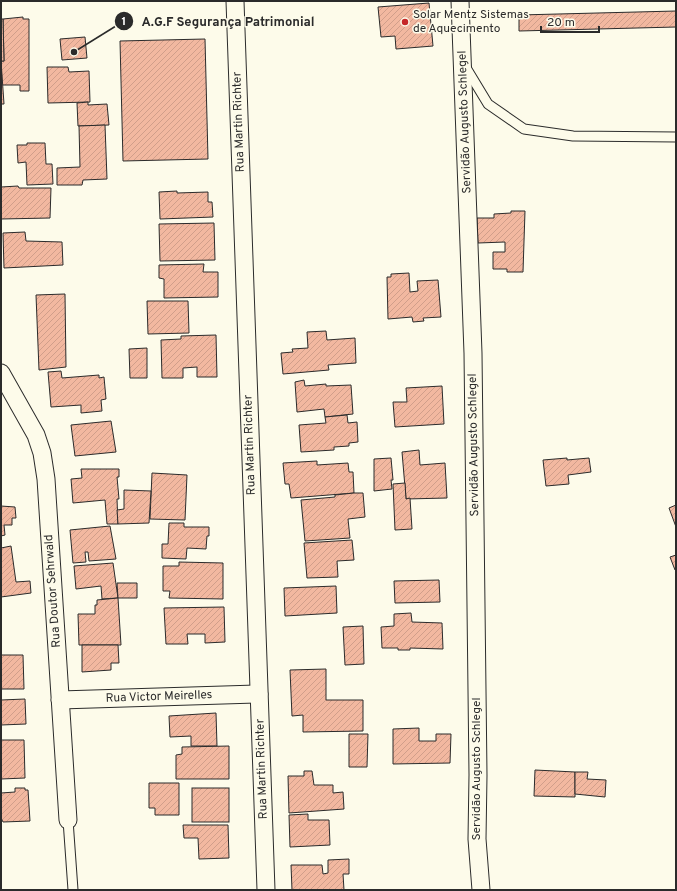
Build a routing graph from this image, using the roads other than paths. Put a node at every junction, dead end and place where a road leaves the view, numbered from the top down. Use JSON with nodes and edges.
{"nodes":[{"id":1,"x":235,"y":1,"type":"edge"},
{"id":2,"x":460,"y":1,"type":"edge"},
{"id":3,"x":463,"y":62,"type":"junction"},
{"id":4,"x":676,"y":138,"type":"edge"},
{"id":5,"x":1,"y":373,"type":"edge"},
{"id":6,"x":259,"y":694,"type":"junction"},
{"id":7,"x":60,"y":700,"type":"junction"},
{"id":8,"x":68,"y":820,"type":"joint"},
{"id":9,"x":73,"y":890,"type":"edge"},
{"id":10,"x":266,"y":890,"type":"edge"},
{"id":11,"x":481,"y":890,"type":"edge"}],
"edges":[{"from":1,"to":6,"type":"street","name":"Rua Martin Richter"},
{"from":2,"to":3,"type":"street","name":"Servidão Augusto Schlegel"},
{"from":3,"to":4,"type":"lane"},
{"from":3,"to":11,"type":"street","name":"Servidão Augusto Schlegel"},
{"from":5,"to":7,"type":"street","name":"Rua Doutor Sehrwald"},
{"from":6,"to":7,"type":"street","name":"Rua Victor Meirelles"},
{"from":6,"to":10,"type":"street","name":"Rua Martin Richter"},
{"from":7,"to":8,"type":"street","name":"Rua Doutor Sehrwald"},
{"from":8,"to":9,"type":"lane"}]}
